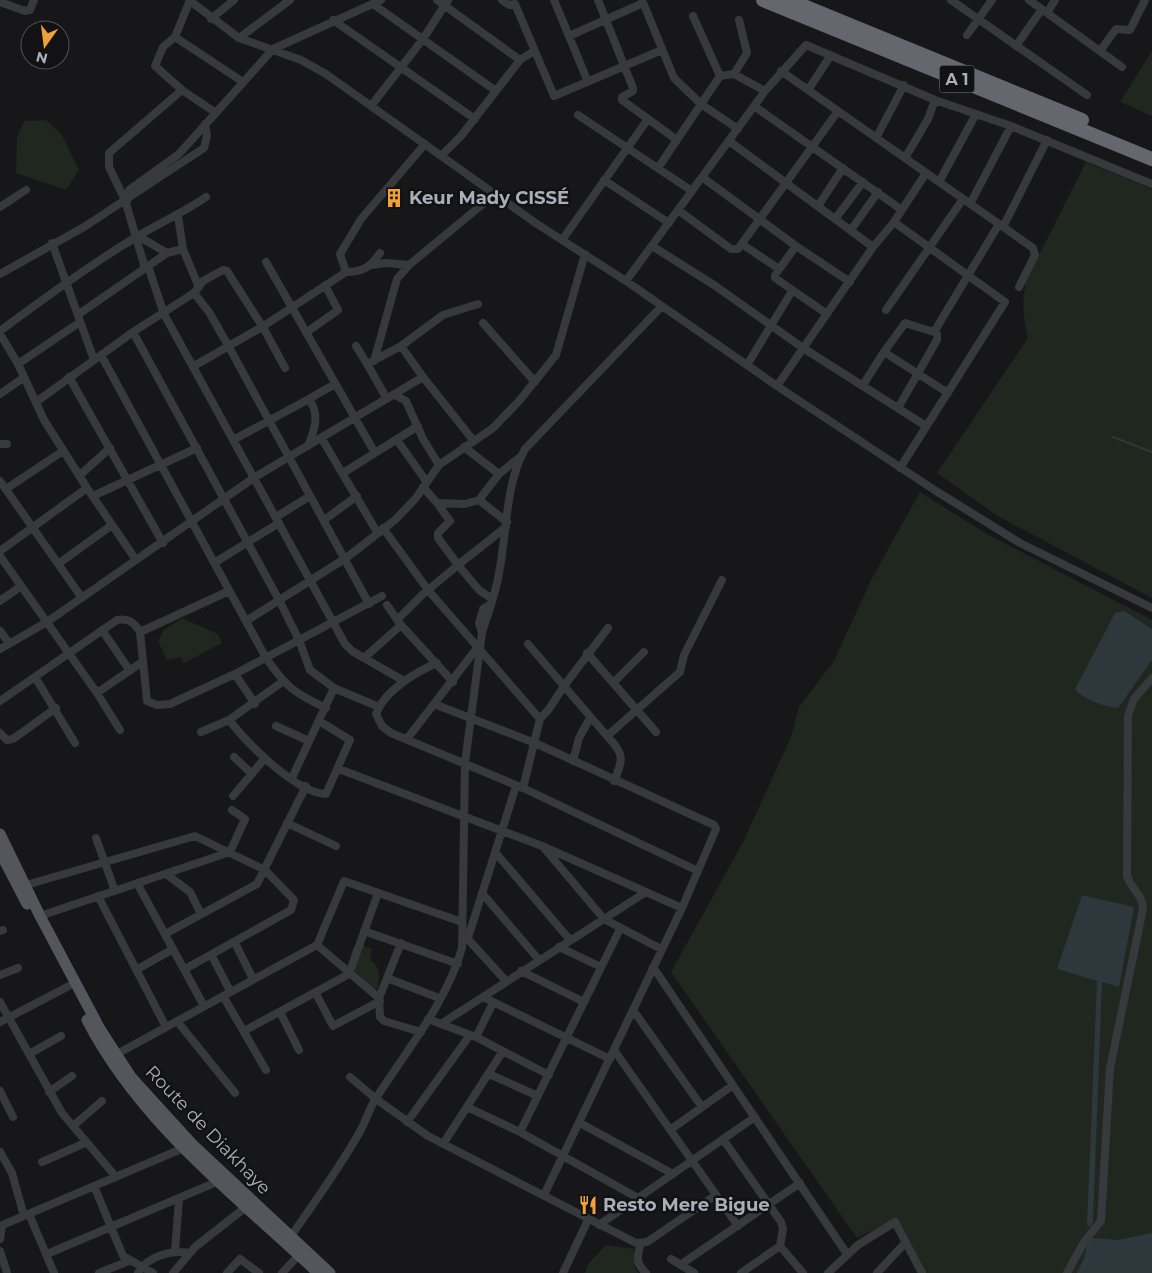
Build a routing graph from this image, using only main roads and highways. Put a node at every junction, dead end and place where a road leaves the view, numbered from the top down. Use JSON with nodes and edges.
{"nodes":[{"id":1,"x":763,"y":0,"type":"edge"},
{"id":2,"x":789,"y":0,"type":"edge"},
{"id":3,"x":1152,"y":148,"type":"edge"},
{"id":4,"x":1152,"y":158,"type":"edge"},
{"id":5,"x":0,"y":834,"type":"edge"},
{"id":6,"x":0,"y":852,"type":"edge"},
{"id":7,"x":188,"y":1146,"type":"junction"},
{"id":8,"x":318,"y":1273,"type":"edge"},
{"id":9,"x":330,"y":1273,"type":"edge"}],
"edges":[{"from":1,"to":4,"type":"highway","number":"A 1"},
{"from":2,"to":3,"type":"highway","number":"A 1"},
{"from":5,"to":7,"type":"main road","name":"Route de Diakhaye"},
{"from":6,"to":7,"type":"main road","name":"Route de Diakhaye"},
{"from":7,"to":8,"type":"main road","name":"Route de Diakhaye"},
{"from":7,"to":9,"type":"main road","name":"Route de Diakhaye"}]}
